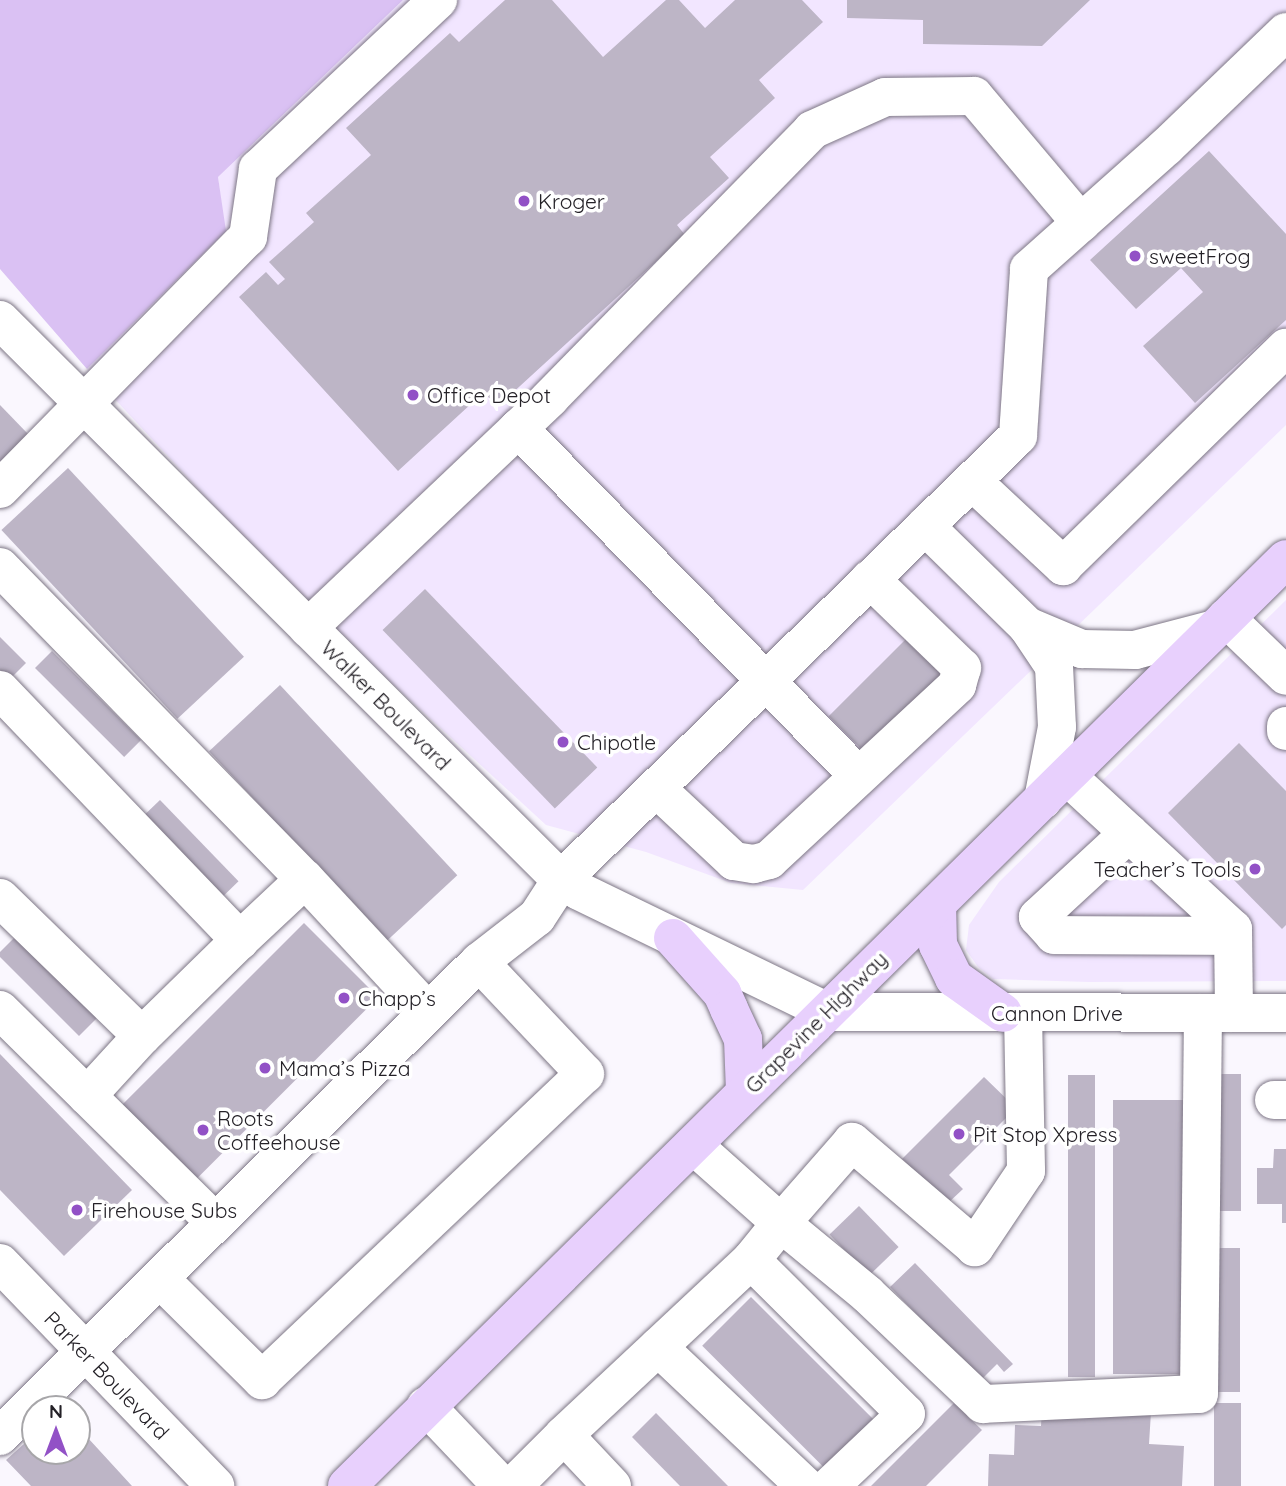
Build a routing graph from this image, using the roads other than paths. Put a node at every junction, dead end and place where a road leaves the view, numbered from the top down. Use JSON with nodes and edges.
{"nodes":[{"id":1,"x":438,"y":0,"type":"edge"},
{"id":2,"x":1286,"y":32,"type":"edge"},
{"id":3,"x":1081,"y":223,"type":"junction"},
{"id":4,"x":0,"y":320,"type":"edge"},
{"id":5,"x":1286,"y":348,"type":"edge"},
{"id":6,"x":85,"y":405,"type":"junction"},
{"id":7,"x":518,"y":428,"type":"junction"},
{"id":8,"x":972,"y":481,"type":"junction"},
{"id":9,"x":0,"y":489,"type":"edge"},
{"id":10,"x":925,"y":526,"type":"junction"},
{"id":11,"x":1286,"y":559,"type":"edge"},
{"id":12,"x":0,"y":567,"type":"edge"},
{"id":13,"x":870,"y":579,"type":"junction"},
{"id":14,"x":1221,"y":624,"type":"junction"},
{"id":15,"x":1027,"y":626,"type":"junction"},
{"id":16,"x":308,"y":628,"type":"junction"},
{"id":17,"x":1286,"y":676,"type":"edge"},
{"id":18,"x":766,"y":681,"type":"junction"},
{"id":19,"x":0,"y":690,"type":"edge"},
{"id":20,"x":859,"y":776,"type":"junction"},
{"id":21,"x":656,"y":788,"type":"junction"},
{"id":22,"x":1055,"y":788,"type":"junction"},
{"id":23,"x":1129,"y":833,"type":"junction"},
{"id":24,"x":304,"y":879,"type":"junction"},
{"id":25,"x":561,"y":880,"type":"junction"},
{"id":26,"x":0,"y":898,"type":"edge"},
{"id":27,"x":937,"y":904,"type":"junction"},
{"id":28,"x":1233,"y":936,"type":"junction"},
{"id":29,"x":673,"y":938,"type":"junction"},
{"id":30,"x":240,"y":940,"type":"junction"},
{"id":31,"x":479,"y":962,"type":"junction"},
{"id":32,"x":0,"y":1010,"type":"edge"},
{"id":33,"x":428,"y":1012,"type":"junction"},
{"id":34,"x":828,"y":1012,"type":"junction"},
{"id":35,"x":1013,"y":1013,"type":"junction"},
{"id":36,"x":1219,"y":1013,"type":"junction"},
{"id":37,"x":1286,"y":1013,"type":"edge"},
{"id":38,"x":142,"y":1036,"type":"junction"},
{"id":39,"x":745,"y":1093,"type":"junction"},
{"id":40,"x":87,"y":1096,"type":"junction"},
{"id":41,"x":693,"y":1145,"type":"junction"},
{"id":42,"x":216,"y":1223,"type":"junction"},
{"id":43,"x":781,"y":1223,"type":"junction"},
{"id":44,"x":751,"y":1260,"type":"junction"},
{"id":45,"x":0,"y":1264,"type":"edge"},
{"id":46,"x":160,"y":1279,"type":"junction"},
{"id":47,"x":658,"y":1347,"type":"junction"},
{"id":48,"x":86,"y":1353,"type":"junction"},
{"id":49,"x":426,"y":1406,"type":"junction"},
{"id":50,"x":564,"y":1435,"type":"junction"},
{"id":51,"x":0,"y":1437,"type":"edge"},
{"id":52,"x":215,"y":1486,"type":"edge"},
{"id":53,"x":347,"y":1486,"type":"edge"},
{"id":54,"x":502,"y":1486,"type":"edge"},
{"id":55,"x":513,"y":1486,"type":"edge"},
{"id":56,"x":612,"y":1486,"type":"edge"},
{"id":57,"x":805,"y":1486,"type":"edge"},
{"id":58,"x":831,"y":1486,"type":"edge"}],
"edges":[{"from":1,"to":6,"type":"street"},
{"from":2,"to":3,"type":"street"},
{"from":3,"to":7,"type":"street"},
{"from":3,"to":8,"type":"street"},
{"from":4,"to":6,"type":"street","name":"Walker Boulevard"},
{"from":5,"to":8,"type":"street"},
{"from":6,"to":9,"type":"street"},
{"from":6,"to":16,"type":"street","name":"Walker Boulevard"},
{"from":7,"to":16,"type":"street"},
{"from":7,"to":18,"type":"street"},
{"from":8,"to":10,"type":"street"},
{"from":10,"to":13,"type":"street"},
{"from":10,"to":15,"type":"street"},
{"from":11,"to":14,"type":"main road","name":"Grapevine Highway"},
{"from":12,"to":24,"type":"street"},
{"from":13,"to":18,"type":"street"},
{"from":13,"to":20,"type":"street"},
{"from":14,"to":15,"type":"street"},
{"from":14,"to":17,"type":"street"},
{"from":14,"to":22,"type":"main road","name":"Grapevine Highway"},
{"from":15,"to":22,"type":"street"},
{"from":16,"to":25,"type":"street","name":"Walker Boulevard"},
{"from":18,"to":20,"type":"street"},
{"from":18,"to":21,"type":"street"},
{"from":19,"to":30,"type":"street"},
{"from":20,"to":21,"type":"street"},
{"from":21,"to":25,"type":"street"},
{"from":22,"to":23,"type":"street"},
{"from":22,"to":27,"type":"main road","name":"Grapevine Highway"},
{"from":23,"to":28,"type":"street"},
{"from":23,"to":28,"type":"street"},
{"from":24,"to":30,"type":"street"},
{"from":24,"to":33,"type":"street"},
{"from":25,"to":29,"type":"street","name":"Walker Boulevard"},
{"from":25,"to":31,"type":"street"},
{"from":26,"to":38,"type":"street"},
{"from":27,"to":34,"type":"main road","name":"Grapevine Highway"},
{"from":27,"to":35,"type":"main road"},
{"from":28,"to":36,"type":"street"},
{"from":29,"to":34,"type":"street","name":"Walker Boulevard"},
{"from":29,"to":39,"type":"main road"},
{"from":30,"to":38,"type":"street"},
{"from":31,"to":33,"type":"street"},
{"from":31,"to":46,"type":"street"},
{"from":32,"to":40,"type":"street"},
{"from":33,"to":42,"type":"street"},
{"from":34,"to":35,"type":"street","name":"Cannon Drive"},
{"from":34,"to":39,"type":"main road","name":"Grapevine Highway"},
{"from":35,"to":36,"type":"street","name":"Cannon Drive"},
{"from":35,"to":43,"type":"street"},
{"from":36,"to":37,"type":"street","name":"Cannon Drive"},
{"from":36,"to":43,"type":"street"},
{"from":38,"to":40,"type":"street"},
{"from":39,"to":41,"type":"main road","name":"Grapevine Highway"},
{"from":40,"to":42,"type":"street"},
{"from":41,"to":43,"type":"street"},
{"from":41,"to":49,"type":"main road","name":"Grapevine Highway"},
{"from":42,"to":46,"type":"street"},
{"from":43,"to":44,"type":"street"},
{"from":44,"to":47,"type":"street"},
{"from":44,"to":58,"type":"street"},
{"from":45,"to":48,"type":"street","name":"Parker Boulevard"},
{"from":46,"to":48,"type":"street"},
{"from":47,"to":50,"type":"street"},
{"from":47,"to":57,"type":"street"},
{"from":48,"to":51,"type":"street"},
{"from":48,"to":52,"type":"street","name":"Parker Boulevard"},
{"from":49,"to":53,"type":"main road","name":"Grapevine Highway"},
{"from":49,"to":54,"type":"street"},
{"from":50,"to":55,"type":"street"},
{"from":50,"to":56,"type":"street"}]}
